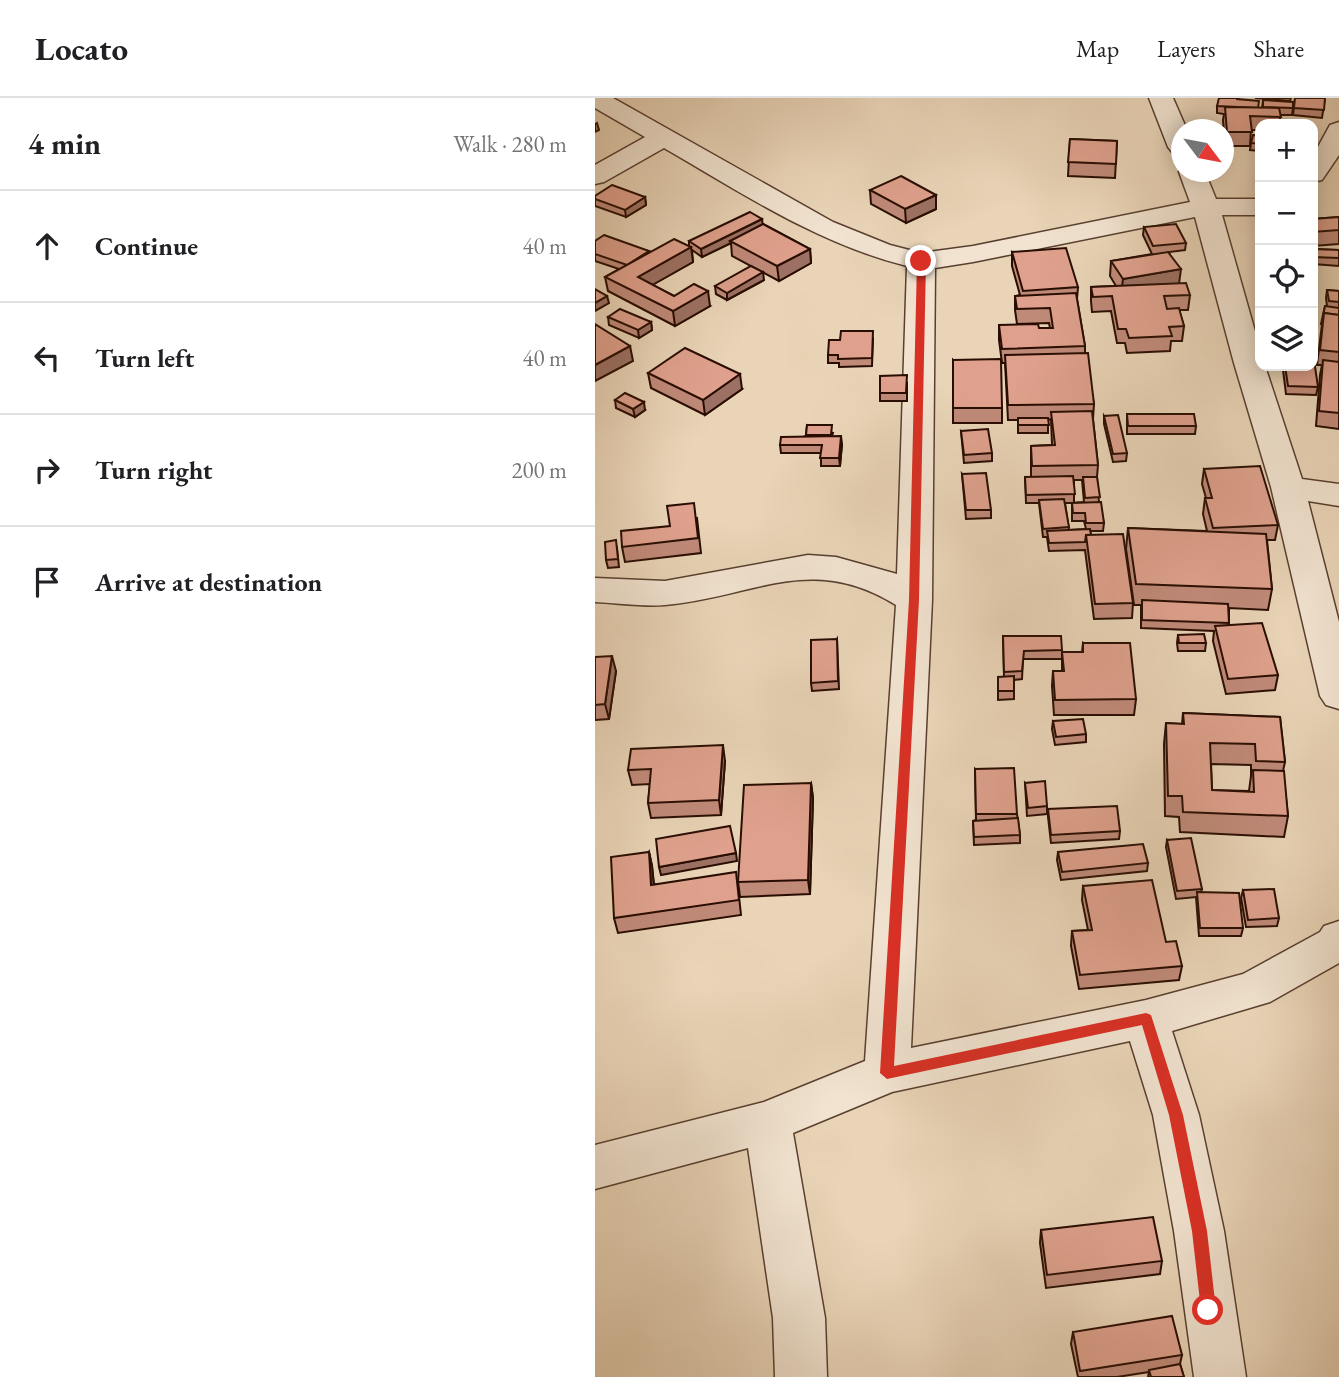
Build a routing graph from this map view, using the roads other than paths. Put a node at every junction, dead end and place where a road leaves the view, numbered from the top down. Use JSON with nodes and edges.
{"nodes":[{"id":1,"x":595,"y":98,"type":"edge"},
{"id":2,"x":1160,"y":98,"type":"edge"},
{"id":3,"x":1171,"y":124,"type":"edge"},
{"id":4,"x":1339,"y":130,"type":"edge"},
{"id":5,"x":663,"y":138,"type":"junction"},
{"id":6,"x":1318,"y":168,"type":"edge"},
{"id":7,"x":595,"y":176,"type":"edge"},
{"id":8,"x":1196,"y":182,"type":"edge"},
{"id":9,"x":1255,"y":206,"type":"edge"},
{"id":10,"x":1206,"y":207,"type":"junction"},
{"id":11,"x":921,"y":261,"type":"junction"},
{"id":12,"x":1288,"y":487,"type":"junction"},
{"id":13,"x":1339,"y":495,"type":"edge"},
{"id":14,"x":595,"y":590,"type":"edge"},
{"id":15,"x":914,"y":600,"type":"junction"},
{"id":16,"x":1339,"y":696,"type":"edge"},
{"id":17,"x":1339,"y":938,"type":"edge"},
{"id":18,"x":1146,"y":1018,"type":"junction"},
{"id":19,"x":887,"y":1073,"type":"junction"},
{"id":20,"x":768,"y":1122,"type":"junction"},
{"id":21,"x":595,"y":1167,"type":"edge"},
{"id":22,"x":801,"y":1377,"type":"edge"},
{"id":23,"x":1220,"y":1377,"type":"edge"}],
"edges":[{"from":1,"to":5,"type":"street"},
{"from":2,"to":3,"type":"street"},
{"from":4,"to":6,"type":"street"},
{"from":5,"to":7,"type":"street"},
{"from":5,"to":11,"type":"street"},
{"from":8,"to":10,"type":"street"},
{"from":9,"to":10,"type":"street"},
{"from":10,"to":11,"type":"street"},
{"from":10,"to":12,"type":"street"},
{"from":11,"to":15,"type":"street"},
{"from":12,"to":13,"type":"street"},
{"from":12,"to":16,"type":"street"},
{"from":14,"to":15,"type":"street"},
{"from":15,"to":19,"type":"street"},
{"from":17,"to":18,"type":"street"},
{"from":18,"to":19,"type":"street"},
{"from":18,"to":23,"type":"street"},
{"from":19,"to":20,"type":"street"},
{"from":20,"to":21,"type":"street"},
{"from":20,"to":22,"type":"street"}]}
